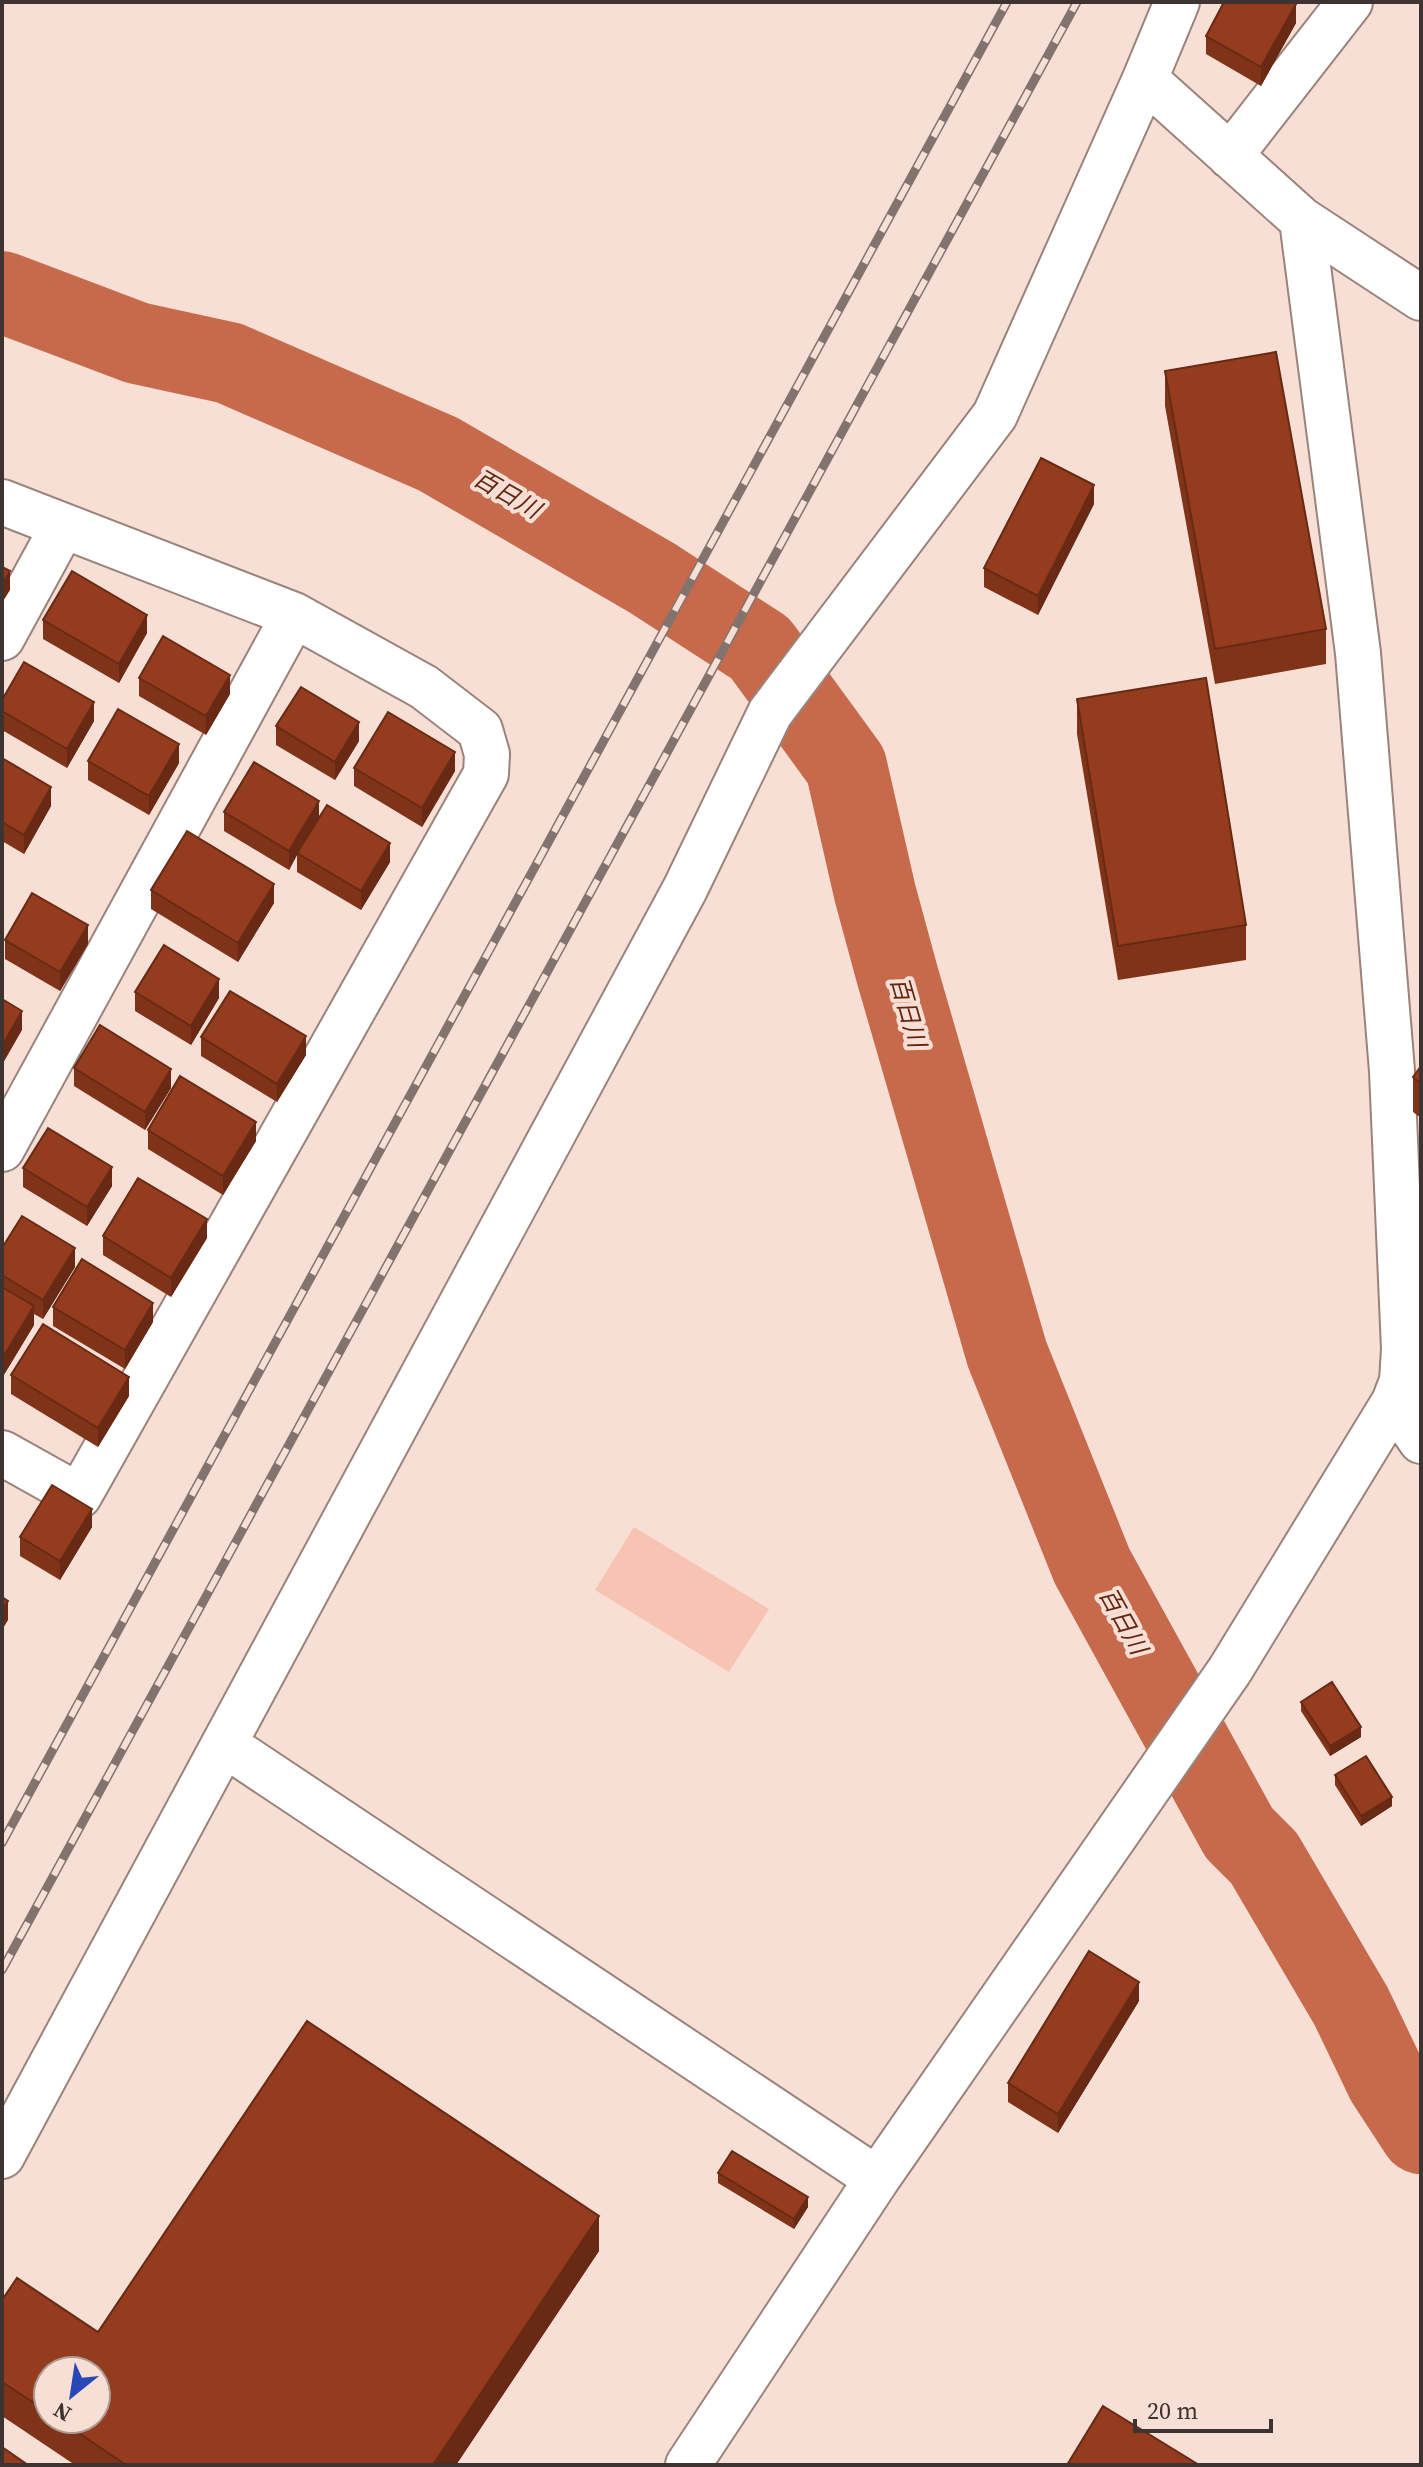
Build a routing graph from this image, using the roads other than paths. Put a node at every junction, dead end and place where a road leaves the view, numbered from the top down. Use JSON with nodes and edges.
{"nodes":[{"id":1,"x":1177,"y":2,"type":"edge"},
{"id":2,"x":1350,"y":2,"type":"edge"},
{"id":3,"x":1145,"y":79,"type":"junction"},
{"id":4,"x":1230,"y":156,"type":"junction"},
{"id":5,"x":1302,"y":220,"type":"junction"},
{"id":6,"x":1421,"y":298,"type":"edge"},
{"id":7,"x":2,"y":502,"type":"edge"},
{"id":8,"x":63,"y":526,"type":"junction"},
{"id":9,"x":294,"y":615,"type":"junction"},
{"id":10,"x":2,"y":638,"type":"edge"},
{"id":11,"x":2,"y":1149,"type":"edge"},
{"id":12,"x":1394,"y":1402,"type":"junction"},
{"id":13,"x":1421,"y":1441,"type":"edge"},
{"id":14,"x":2,"y":1453,"type":"edge"},
{"id":15,"x":224,"y":1744,"type":"junction"},
{"id":16,"x":2,"y":2156,"type":"edge"},
{"id":17,"x":877,"y":2179,"type":"junction"},
{"id":18,"x":688,"y":2465,"type":"edge"}],
"edges":[{"from":1,"to":3,"type":"street"},
{"from":2,"to":4,"type":"street"},
{"from":3,"to":4,"type":"street"},
{"from":3,"to":15,"type":"street"},
{"from":4,"to":5,"type":"street"},
{"from":5,"to":6,"type":"street"},
{"from":5,"to":12,"type":"street"},
{"from":7,"to":8,"type":"street"},
{"from":8,"to":9,"type":"street"},
{"from":8,"to":10,"type":"street"},
{"from":9,"to":11,"type":"street"},
{"from":9,"to":14,"type":"street"},
{"from":12,"to":13,"type":"street"},
{"from":12,"to":17,"type":"street"},
{"from":15,"to":16,"type":"street"},
{"from":15,"to":17,"type":"street"},
{"from":17,"to":18,"type":"street"}]}
